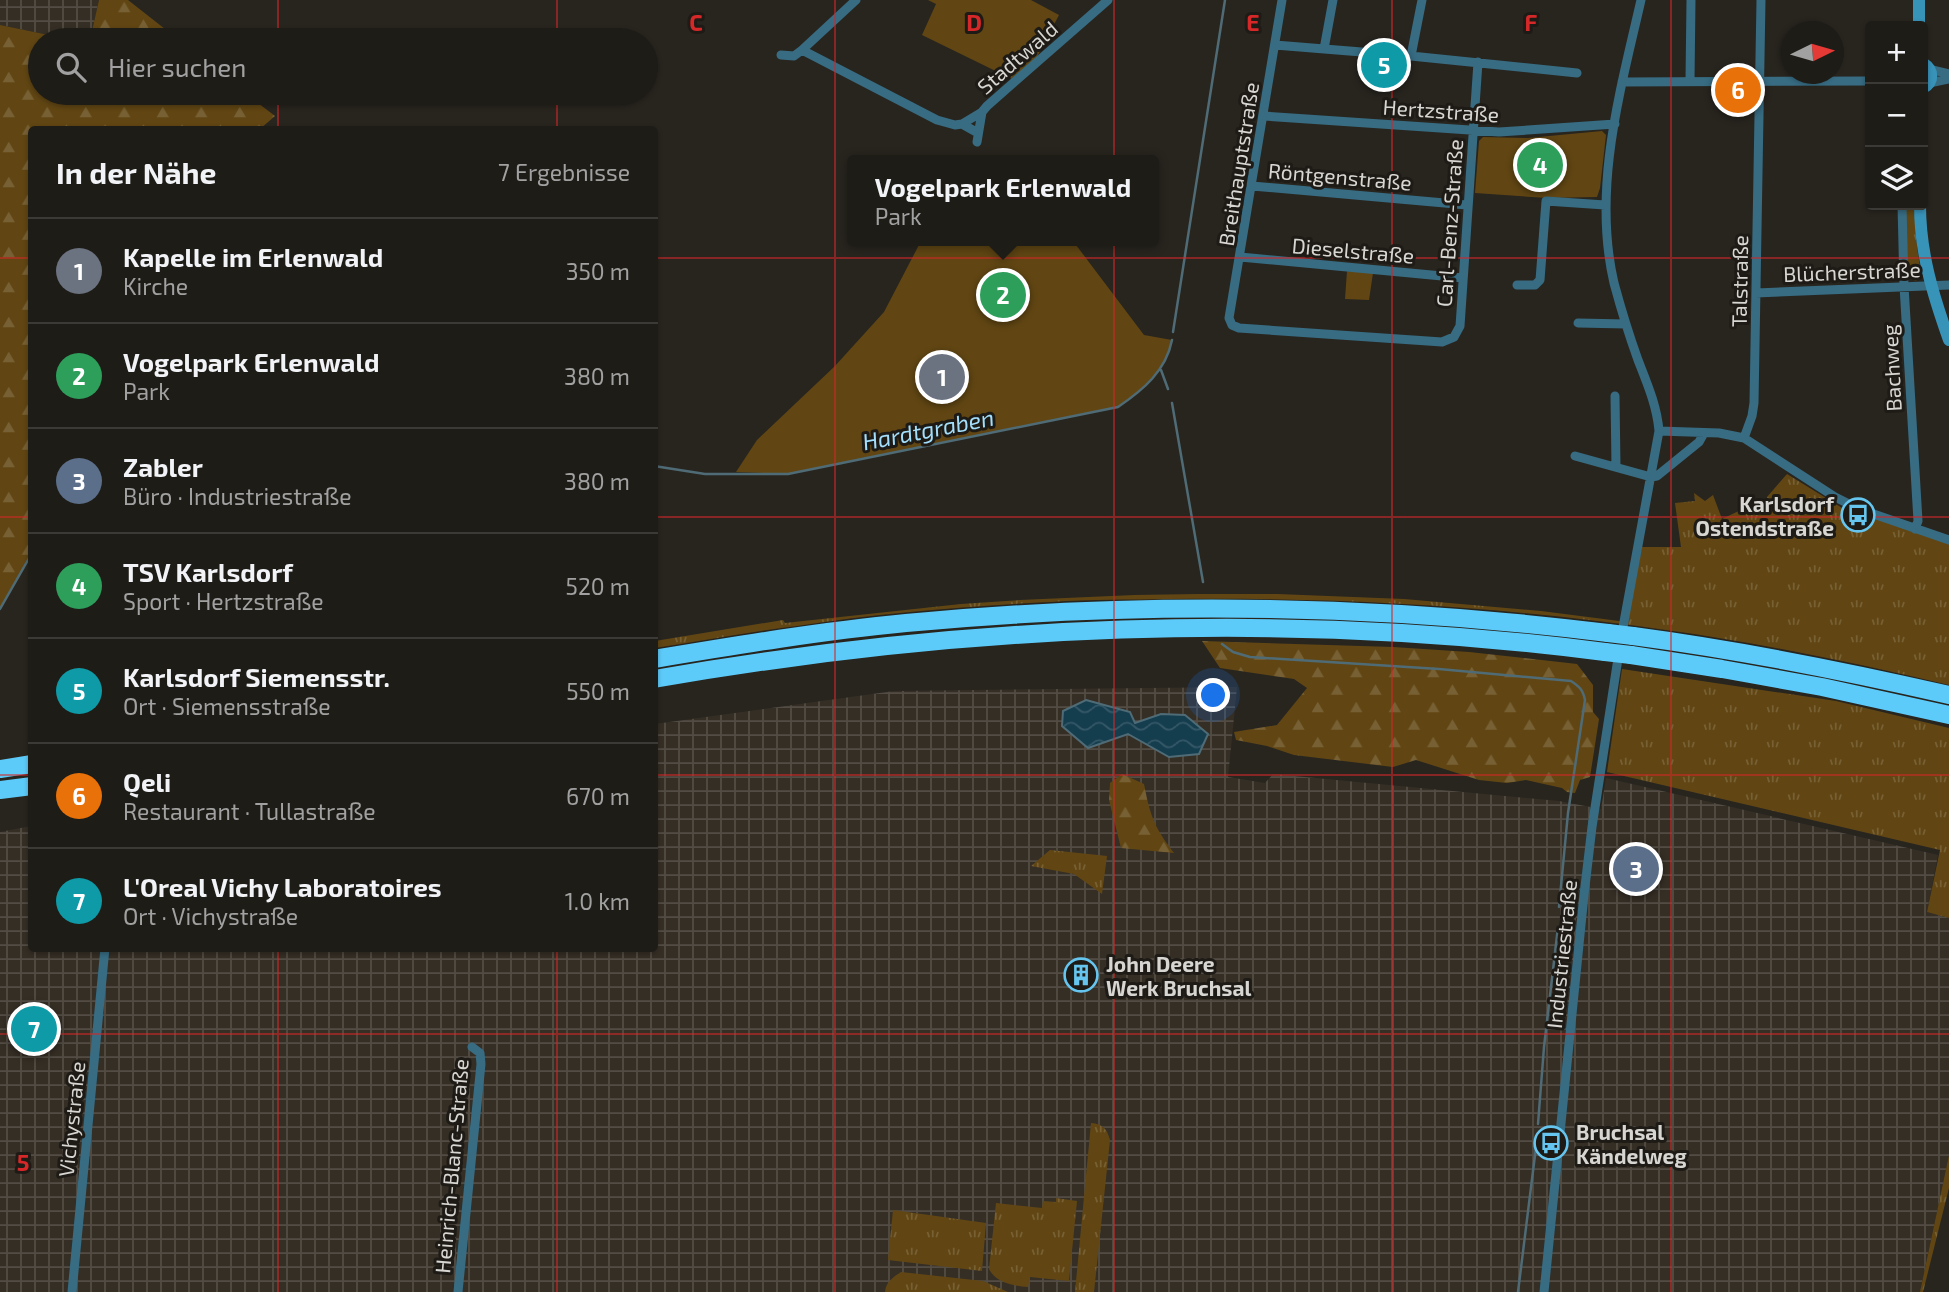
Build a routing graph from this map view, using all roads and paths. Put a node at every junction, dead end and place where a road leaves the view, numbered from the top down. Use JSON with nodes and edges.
{"nodes":[{"id":1,"x":856,"y":0,"type":"edge"},
{"id":2,"x":1108,"y":0,"type":"edge"},
{"id":3,"x":1282,"y":0,"type":"edge"},
{"id":4,"x":1333,"y":0,"type":"edge"},
{"id":5,"x":1422,"y":0,"type":"edge"},
{"id":6,"x":1641,"y":0,"type":"edge"},
{"id":7,"x":1691,"y":0,"type":"edge"},
{"id":8,"x":1761,"y":0,"type":"edge"},
{"id":9,"x":1919,"y":0,"type":"edge"},
{"id":10,"x":1919,"y":21,"type":"edge"},
{"id":11,"x":819,"y":34,"type":"junction"},
{"id":12,"x":1275,"y":45,"type":"junction"},
{"id":13,"x":1324,"y":49,"type":"junction"},
{"id":14,"x":802,"y":50,"type":"junction"},
{"id":15,"x":782,"y":55,"type":"dead end"},
{"id":16,"x":1411,"y":56,"type":"junction"},
{"id":17,"x":823,"y":60,"type":"junction"},
{"id":18,"x":1478,"y":62,"type":"junction"},
{"id":19,"x":1928,"y":64,"type":"edge"},
{"id":20,"x":1577,"y":73,"type":"dead end"},
{"id":21,"x":1949,"y":77,"type":"edge"},
{"id":22,"x":1690,"y":81,"type":"junction"},
{"id":23,"x":1865,"y":81,"type":"edge"},
{"id":24,"x":1622,"y":82,"type":"junction"},
{"id":25,"x":1759,"y":82,"type":"junction"},
{"id":26,"x":1928,"y":88,"type":"edge"},
{"id":27,"x":982,"y":112,"type":"junction"},
{"id":28,"x":1264,"y":116,"type":"junction"},
{"id":29,"x":962,"y":124,"type":"junction"},
{"id":30,"x":1615,"y":124,"type":"junction"},
{"id":31,"x":1473,"y":130,"type":"junction"},
{"id":32,"x":1252,"y":186,"type":"junction"},
{"id":33,"x":1467,"y":205,"type":"junction"},
{"id":34,"x":1605,"y":205,"type":"junction"},
{"id":35,"x":1902,"y":210,"type":"edge"},
{"id":36,"x":1920,"y":210,"type":"edge"},
{"id":37,"x":1240,"y":257,"type":"junction"},
{"id":38,"x":1463,"y":278,"type":"junction"},
{"id":39,"x":1517,"y":285,"type":"dead end"},
{"id":40,"x":1930,"y":285,"type":"junction"},
{"id":41,"x":1949,"y":285,"type":"edge"},
{"id":42,"x":1904,"y":286,"type":"junction"},
{"id":43,"x":1756,"y":293,"type":"junction"},
{"id":44,"x":1578,"y":323,"type":"dead end"},
{"id":45,"x":1626,"y":324,"type":"junction"},
{"id":46,"x":1239,"y":328,"type":"joint"},
{"id":47,"x":1949,"y":340,"type":"edge"},
{"id":48,"x":1615,"y":396,"type":"dead end"},
{"id":49,"x":1659,"y":431,"type":"junction"},
{"id":50,"x":1704,"y":433,"type":"junction"},
{"id":51,"x":1744,"y":438,"type":"junction"},
{"id":52,"x":1575,"y":457,"type":"dead end"},
{"id":53,"x":1616,"y":467,"type":"junction"},
{"id":54,"x":1651,"y":477,"type":"junction"},
{"id":55,"x":1915,"y":529,"type":"junction"},
{"id":56,"x":1949,"y":540,"type":"edge"},
{"id":57,"x":1628,"y":628,"type":"junction"},
{"id":58,"x":658,"y":658,"type":"edge"},
{"id":59,"x":658,"y":678,"type":"edge"},
{"id":60,"x":1949,"y":695,"type":"edge"},
{"id":61,"x":1949,"y":715,"type":"edge"},
{"id":62,"x":28,"y":765,"type":"edge"},
{"id":63,"x":0,"y":769,"type":"edge"},
{"id":64,"x":28,"y":786,"type":"edge"},
{"id":65,"x":0,"y":790,"type":"edge"},
{"id":66,"x":105,"y":952,"type":"edge"},
{"id":67,"x":472,"y":1047,"type":"dead end"},
{"id":68,"x":72,"y":1292,"type":"edge"},
{"id":69,"x":458,"y":1292,"type":"edge"},
{"id":70,"x":1544,"y":1292,"type":"edge"}],
"edges":[{"from":1,"to":11,"type":"street"},
{"from":2,"to":27,"type":"street","name":"Stadtwald"},
{"from":3,"to":12,"type":"street","name":"Breithauptstraße"},
{"from":4,"to":13,"type":"street"},
{"from":5,"to":16,"type":"street"},
{"from":6,"to":24,"type":"street"},
{"from":7,"to":22,"type":"street"},
{"from":8,"to":25,"type":"street","name":"Talstraße"},
{"from":9,"to":10,"type":"street"},
{"from":11,"to":14,"type":"street"},
{"from":11,"to":17,"type":"street"},
{"from":12,"to":13,"type":"street"},
{"from":12,"to":28,"type":"street","name":"Breithauptstraße"},
{"from":13,"to":16,"type":"street"},
{"from":14,"to":15,"type":"street"},
{"from":14,"to":17,"type":"street","name":"Stadtwald"},
{"from":16,"to":18,"type":"street"},
{"from":17,"to":29,"type":"street","name":"Stadtwald"},
{"from":18,"to":20,"type":"street"},
{"from":18,"to":31,"type":"street","name":"Carl-Benz-Straße"},
{"from":19,"to":21,"type":"street"},
{"from":21,"to":26,"type":"street"},
{"from":22,"to":24,"type":"street"},
{"from":22,"to":25,"type":"street"},
{"from":23,"to":25,"type":"street"},
{"from":24,"to":30,"type":"street"},
{"from":25,"to":43,"type":"street","name":"Talstraße"},
{"from":27,"to":29,"type":"street","name":"Stadtwald"},
{"from":27,"to":29,"type":"street","name":"Stadtwald"},
{"from":28,"to":31,"type":"street","name":"Hertzstraße"},
{"from":28,"to":32,"type":"street","name":"Breithauptstraße"},
{"from":30,"to":31,"type":"street","name":"Hertzstraße"},
{"from":30,"to":34,"type":"street"},
{"from":31,"to":33,"type":"street","name":"Carl-Benz-Straße"},
{"from":32,"to":33,"type":"street","name":"Röntgenstraße"},
{"from":32,"to":37,"type":"street","name":"Breithauptstraße"},
{"from":33,"to":38,"type":"street","name":"Carl-Benz-Straße"},
{"from":34,"to":39,"type":"street"},
{"from":34,"to":45,"type":"street"},
{"from":35,"to":42,"type":"street","name":"Bachweg"},
{"from":36,"to":40,"type":"street"},
{"from":37,"to":38,"type":"street","name":"Dieselstraße"},
{"from":37,"to":46,"type":"street","name":"Breithauptstraße"},
{"from":38,"to":46,"type":"street","name":"Carl-Benz-Straße"},
{"from":40,"to":41,"type":"street","name":"Blücherstraße"},
{"from":40,"to":42,"type":"street","name":"Blücherstraße"},
{"from":40,"to":47,"type":"street"},
{"from":42,"to":43,"type":"street","name":"Blücherstraße"},
{"from":42,"to":55,"type":"street","name":"Bachweg"},
{"from":43,"to":51,"type":"street","name":"Talstraße"},
{"from":44,"to":45,"type":"street"},
{"from":45,"to":49,"type":"street"},
{"from":48,"to":53,"type":"street"},
{"from":49,"to":50,"type":"street"},
{"from":49,"to":54,"type":"street","name":"Industriestraße"},
{"from":50,"to":51,"type":"street"},
{"from":50,"to":54,"type":"street"},
{"from":51,"to":55,"type":"street"},
{"from":52,"to":53,"type":"street"},
{"from":53,"to":54,"type":"street"},
{"from":54,"to":57,"type":"street","name":"Industriestraße"},
{"from":55,"to":56,"type":"street"},
{"from":57,"to":58,"type":"highway","bridge":true},
{"from":57,"to":60,"type":"highway"},
{"from":57,"to":70,"type":"street","name":"Industriestraße"},
{"from":59,"to":61,"type":"highway","bridge":true},
{"from":62,"to":63,"type":"highway"},
{"from":64,"to":65,"type":"highway"},
{"from":66,"to":68,"type":"street","name":"Vichystraße"},
{"from":67,"to":69,"type":"street","name":"Heinrich-Blanc-Straße"}]}
